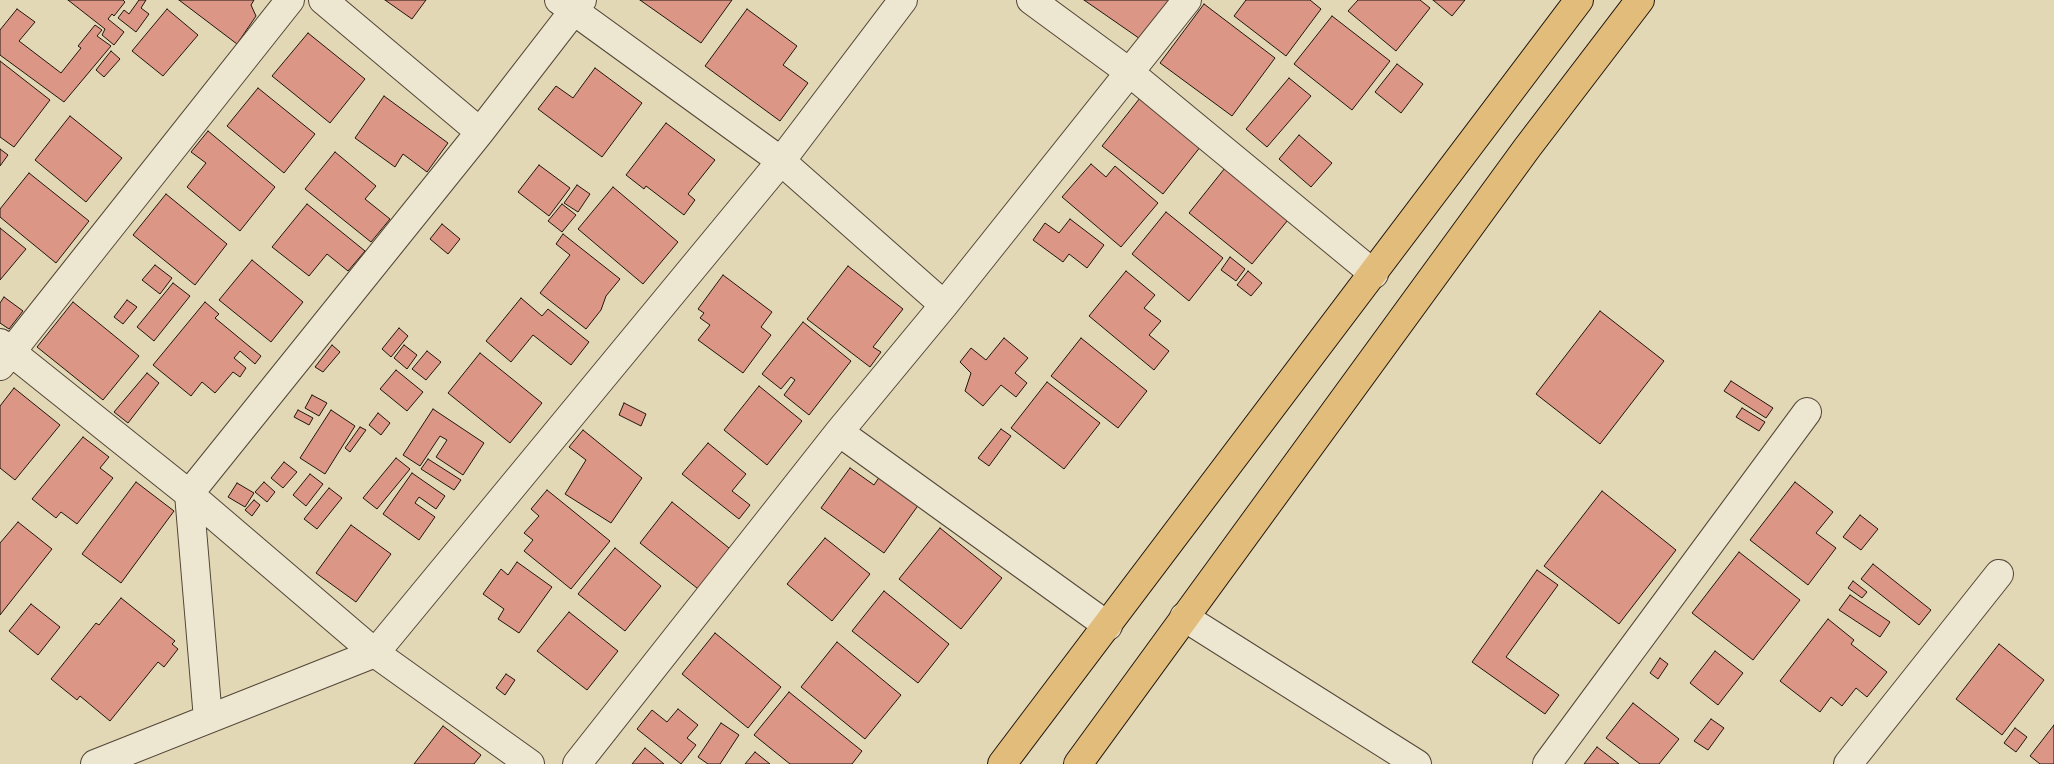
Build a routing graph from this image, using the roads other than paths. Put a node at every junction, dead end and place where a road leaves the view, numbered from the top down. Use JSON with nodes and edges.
{"nodes":[{"id":1,"x":290,"y":0,"type":"edge"},
{"id":2,"x":323,"y":0,"type":"edge"},
{"id":3,"x":903,"y":0,"type":"edge"},
{"id":4,"x":1031,"y":0,"type":"edge"},
{"id":5,"x":1187,"y":0,"type":"edge"},
{"id":6,"x":1579,"y":0,"type":"edge"},
{"id":7,"x":1640,"y":0,"type":"edge"},
{"id":8,"x":572,"y":3,"type":"edge"},
{"id":9,"x":1129,"y":72,"type":"junction"},
{"id":10,"x":480,"y":132,"type":"junction"},
{"id":11,"x":781,"y":161,"type":"junction"},
{"id":12,"x":1374,"y":274,"type":"junction"},
{"id":13,"x":944,"y":305,"type":"junction"},
{"id":14,"x":3,"y":354,"type":"edge"},
{"id":15,"x":1808,"y":412,"type":"dead end"},
{"id":16,"x":839,"y":432,"type":"junction"},
{"id":17,"x":189,"y":494,"type":"junction"},
{"id":18,"x":1999,"y":574,"type":"dead end"},
{"id":19,"x":1184,"y":617,"type":"junction"},
{"id":20,"x":1108,"y":626,"type":"junction"},
{"id":21,"x":375,"y":653,"type":"junction"},
{"id":22,"x":208,"y":719,"type":"junction"},
{"id":23,"x":95,"y":764,"type":"edge"},
{"id":24,"x":530,"y":764,"type":"edge"},
{"id":25,"x":578,"y":764,"type":"edge"},
{"id":26,"x":1002,"y":764,"type":"edge"},
{"id":27,"x":1078,"y":764,"type":"edge"},
{"id":28,"x":1417,"y":764,"type":"edge"},
{"id":29,"x":1547,"y":764,"type":"edge"},
{"id":30,"x":1848,"y":764,"type":"edge"}],
"edges":[{"from":1,"to":14,"type":"street"},
{"from":2,"to":10,"type":"street"},
{"from":3,"to":11,"type":"street"},
{"from":4,"to":9,"type":"street"},
{"from":5,"to":9,"type":"street"},
{"from":6,"to":12,"type":"main road"},
{"from":7,"to":19,"type":"main road"},
{"from":8,"to":10,"type":"street"},
{"from":8,"to":11,"type":"street"},
{"from":9,"to":12,"type":"street"},
{"from":9,"to":13,"type":"street"},
{"from":10,"to":17,"type":"street"},
{"from":11,"to":13,"type":"street"},
{"from":11,"to":21,"type":"street"},
{"from":12,"to":20,"type":"main road"},
{"from":13,"to":16,"type":"street"},
{"from":14,"to":17,"type":"street"},
{"from":15,"to":29,"type":"street"},
{"from":16,"to":20,"type":"street"},
{"from":16,"to":25,"type":"street"},
{"from":17,"to":21,"type":"street"},
{"from":17,"to":22,"type":"street"},
{"from":18,"to":30,"type":"street"},
{"from":19,"to":27,"type":"main road"},
{"from":19,"to":28,"type":"street"},
{"from":20,"to":26,"type":"main road"},
{"from":21,"to":22,"type":"street"},
{"from":21,"to":24,"type":"street"},
{"from":22,"to":23,"type":"street"}]}
